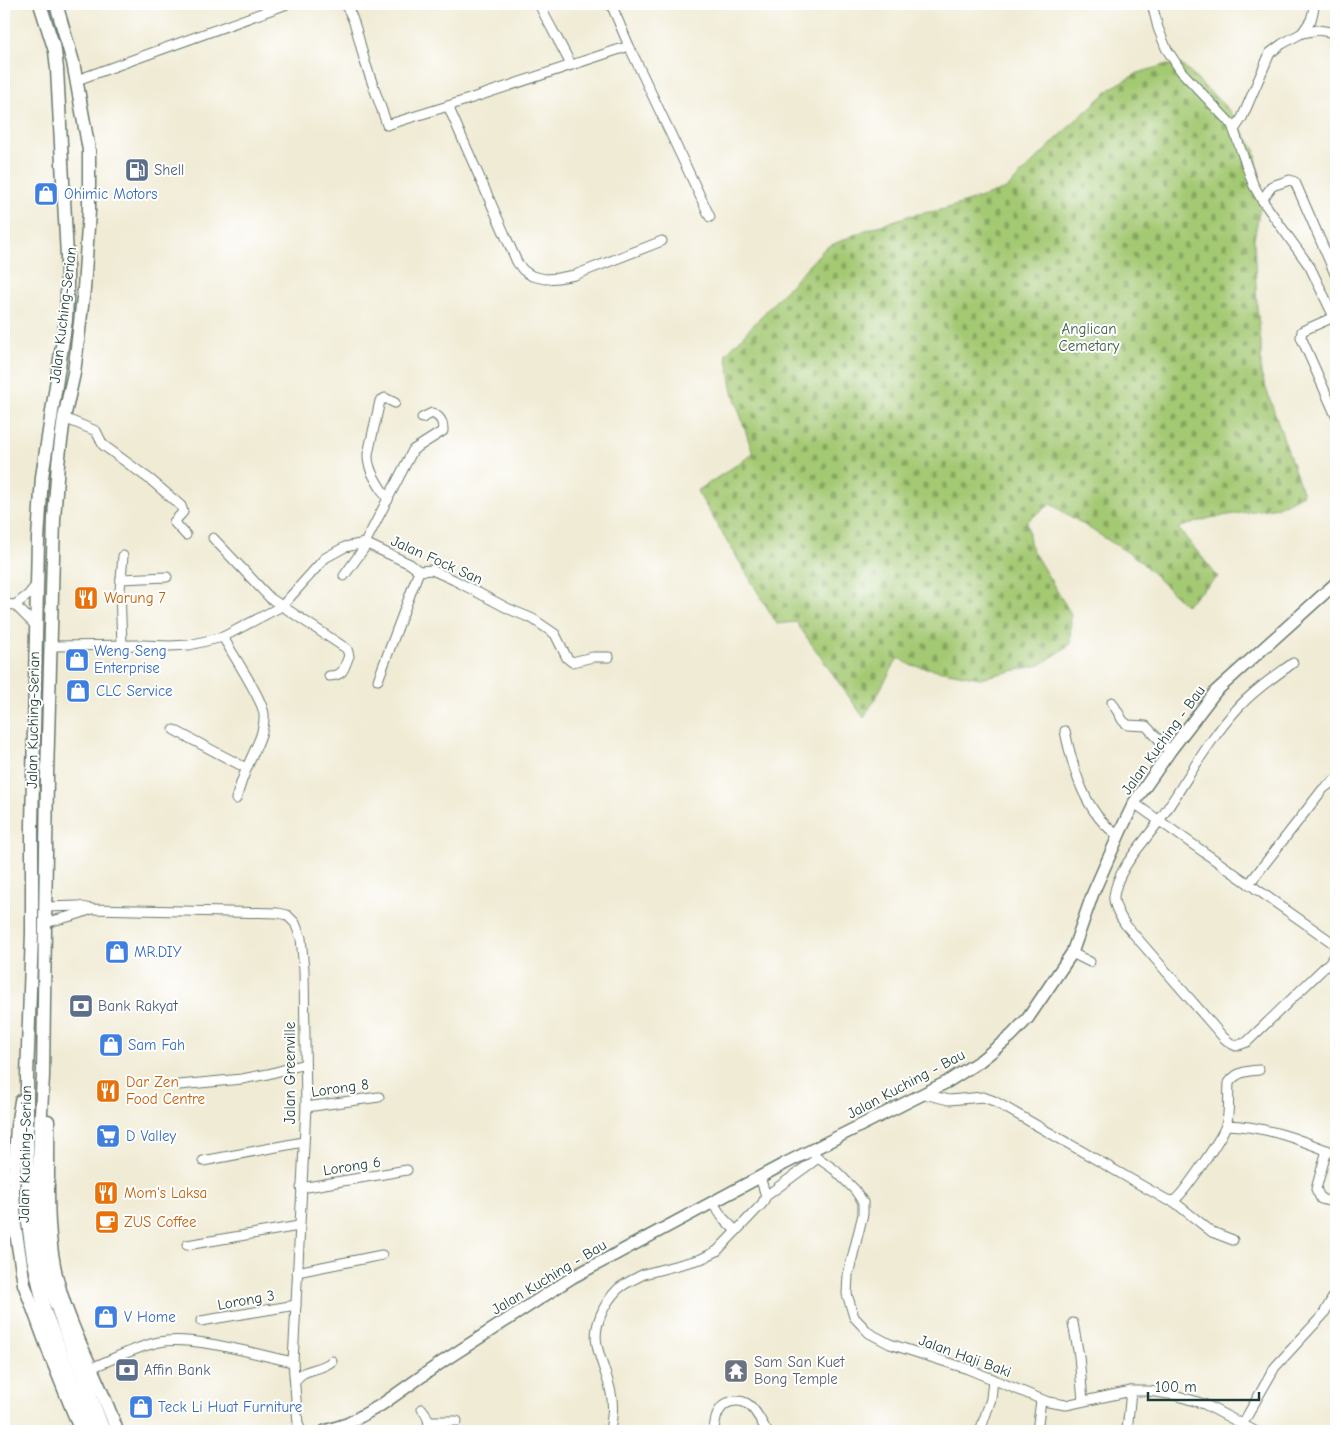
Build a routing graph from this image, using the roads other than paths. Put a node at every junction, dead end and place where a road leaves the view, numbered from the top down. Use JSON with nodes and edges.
{"nodes":[{"id":1,"x":40,"y":4,"type":"edge"},
{"id":2,"x":56,"y":4,"type":"edge"},
{"id":3,"x":287,"y":4,"type":"edge"},
{"id":4,"x":344,"y":4,"type":"edge"},
{"id":5,"x":540,"y":4,"type":"edge"},
{"id":6,"x":611,"y":4,"type":"edge"},
{"id":7,"x":1152,"y":4,"type":"edge"},
{"id":8,"x":1315,"y":4,"type":"edge"},
{"id":9,"x":1302,"y":33,"type":"junction"},
{"id":10,"x":1336,"y":33,"type":"edge"},
{"id":11,"x":629,"y":46,"type":"junction"},
{"id":12,"x":571,"y":65,"type":"junction"},
{"id":13,"x":77,"y":80,"type":"junction"},
{"id":14,"x":448,"y":106,"type":"junction"},
{"id":15,"x":1234,"y":130,"type":"junction"},
{"id":16,"x":1262,"y":200,"type":"junction"},
{"id":17,"x":710,"y":217,"type":"dead end"},
{"id":18,"x":662,"y":241,"type":"dead end"},
{"id":19,"x":1336,"y":276,"type":"edge"},
{"id":20,"x":1335,"y":319,"type":"edge"},
{"id":21,"x":395,"y":403,"type":"dead end"},
{"id":22,"x":1336,"y":416,"type":"edge"},
{"id":23,"x":64,"y":418,"type":"junction"},
{"id":24,"x":422,"y":418,"type":"dead end"},
{"id":25,"x":388,"y":500,"type":"junction"},
{"id":26,"x":186,"y":535,"type":"dead end"},
{"id":27,"x":213,"y":538,"type":"dead end"},
{"id":28,"x":366,"y":544,"type":"junction"},
{"id":29,"x":123,"y":556,"type":"dead end"},
{"id":30,"x":419,"y":571,"type":"junction"},
{"id":31,"x":344,"y":576,"type":"dead end"},
{"id":32,"x":167,"y":578,"type":"dead end"},
{"id":33,"x":121,"y":579,"type":"junction"},
{"id":34,"x":1336,"y":583,"type":"edge"},
{"id":35,"x":37,"y":584,"type":"junction"},
{"id":36,"x":4,"y":604,"type":"edge"},
{"id":37,"x":15,"y":605,"type":"junction"},
{"id":38,"x":282,"y":606,"type":"junction"},
{"id":39,"x":37,"y":627,"type":"junction"},
{"id":40,"x":222,"y":636,"type":"junction"},
{"id":41,"x":122,"y":645,"type":"junction"},
{"id":42,"x":51,"y":646,"type":"junction"},
{"id":43,"x":609,"y":657,"type":"dead end"},
{"id":44,"x":1293,"y":663,"type":"dead end"},
{"id":45,"x":329,"y":676,"type":"dead end"},
{"id":46,"x":378,"y":680,"type":"dead end"},
{"id":47,"x":1112,"y":702,"type":"dead end"},
{"id":48,"x":174,"y":730,"type":"dead end"},
{"id":49,"x":1065,"y":731,"type":"dead end"},
{"id":50,"x":1170,"y":751,"type":"junction"},
{"id":51,"x":246,"y":768,"type":"junction"},
{"id":52,"x":1336,"y":779,"type":"edge"},
{"id":53,"x":236,"y":799,"type":"dead end"},
{"id":54,"x":1134,"y":803,"type":"junction"},
{"id":55,"x":1159,"y":821,"type":"junction"},
{"id":56,"x":1118,"y":836,"type":"junction"},
{"id":57,"x":1249,"y":884,"type":"junction"},
{"id":58,"x":46,"y":907,"type":"junction"},
{"id":59,"x":91,"y":909,"type":"junction"},
{"id":60,"x":46,"y":922,"type":"junction"},
{"id":61,"x":1336,"y":948,"type":"edge"},
{"id":62,"x":1072,"y":953,"type":"junction"},
{"id":63,"x":1090,"y":962,"type":"dead end"},
{"id":64,"x":305,"y":1064,"type":"junction"},
{"id":65,"x":1259,"y":1070,"type":"dead end"},
{"id":66,"x":43,"y":1076,"type":"junction"},
{"id":67,"x":27,"y":1077,"type":"junction"},
{"id":68,"x":179,"y":1084,"type":"dead end"},
{"id":69,"x":924,"y":1094,"type":"junction"},
{"id":70,"x":379,"y":1096,"type":"dead end"},
{"id":71,"x":306,"y":1107,"type":"junction"},
{"id":72,"x":1226,"y":1126,"type":"junction"},
{"id":73,"x":303,"y":1142,"type":"junction"},
{"id":74,"x":1327,"y":1150,"type":"junction"},
{"id":75,"x":815,"y":1154,"type":"junction"},
{"id":76,"x":1336,"y":1154,"type":"edge"},
{"id":77,"x":203,"y":1161,"type":"dead end"},
{"id":78,"x":407,"y":1170,"type":"dead end"},
{"id":79,"x":760,"y":1177,"type":"junction"},
{"id":80,"x":301,"y":1188,"type":"junction"},
{"id":81,"x":766,"y":1196,"type":"junction"},
{"id":82,"x":1173,"y":1201,"type":"junction"},
{"id":83,"x":713,"y":1203,"type":"junction"},
{"id":84,"x":1336,"y":1204,"type":"edge"},
{"id":85,"x":299,"y":1226,"type":"junction"},
{"id":86,"x":736,"y":1231,"type":"junction"},
{"id":87,"x":1233,"y":1240,"type":"dead end"},
{"id":88,"x":187,"y":1245,"type":"dead end"},
{"id":89,"x":382,"y":1255,"type":"dead end"},
{"id":90,"x":297,"y":1272,"type":"junction"},
{"id":91,"x":41,"y":1276,"type":"junction"},
{"id":92,"x":1336,"y":1292,"type":"edge"},
{"id":93,"x":296,"y":1306,"type":"junction"},
{"id":94,"x":1333,"y":1306,"type":"edge"},
{"id":95,"x":201,"y":1321,"type":"dead end"},
{"id":96,"x":1073,"y":1323,"type":"dead end"},
{"id":97,"x":332,"y":1361,"type":"dead end"},
{"id":98,"x":293,"y":1362,"type":"junction"},
{"id":99,"x":90,"y":1368,"type":"junction"},
{"id":100,"x":993,"y":1380,"type":"junction"},
{"id":101,"x":295,"y":1382,"type":"junction"},
{"id":102,"x":1131,"y":1391,"type":"junction"},
{"id":103,"x":1041,"y":1400,"type":"junction"},
{"id":104,"x":1083,"y":1401,"type":"junction"},
{"id":105,"x":422,"y":1409,"type":"dead end"},
{"id":106,"x":430,"y":1421,"type":"junction"},
{"id":107,"x":457,"y":1421,"type":"dead end"},
{"id":108,"x":1242,"y":1425,"type":"junction"},
{"id":109,"x":345,"y":1427,"type":"edge"},
{"id":110,"x":81,"y":1431,"type":"edge"},
{"id":111,"x":92,"y":1431,"type":"edge"},
{"id":112,"x":104,"y":1431,"type":"edge"},
{"id":113,"x":117,"y":1431,"type":"edge"},
{"id":114,"x":301,"y":1431,"type":"edge"},
{"id":115,"x":324,"y":1431,"type":"edge"},
{"id":116,"x":429,"y":1431,"type":"edge"},
{"id":117,"x":610,"y":1431,"type":"edge"},
{"id":118,"x":714,"y":1431,"type":"edge"},
{"id":119,"x":767,"y":1431,"type":"edge"},
{"id":120,"x":980,"y":1431,"type":"edge"},
{"id":121,"x":1037,"y":1431,"type":"edge"},
{"id":122,"x":1127,"y":1431,"type":"edge"},
{"id":123,"x":1255,"y":1431,"type":"edge"}],
"edges":[{"from":1,"to":35,"type":"highway","name":"Jalan Kuching-Serian"},
{"from":2,"to":13,"type":"highway","name":"Jalan Kuching-Serian"},
{"from":3,"to":13,"type":"street"},
{"from":4,"to":14,"type":"street"},
{"from":5,"to":12,"type":"street"},
{"from":6,"to":11,"type":"street"},
{"from":7,"to":15,"type":"street"},
{"from":8,"to":9,"type":"street"},
{"from":9,"to":10,"type":"street"},
{"from":9,"to":15,"type":"street"},
{"from":11,"to":12,"type":"street"},
{"from":11,"to":17,"type":"street"},
{"from":12,"to":14,"type":"street"},
{"from":13,"to":23,"type":"highway","name":"Jalan Kuching-Serian"},
{"from":14,"to":18,"type":"street"},
{"from":15,"to":16,"type":"street"},
{"from":16,"to":19,"type":"street"},
{"from":16,"to":20,"type":"street"},
{"from":20,"to":22,"type":"street"},
{"from":21,"to":25,"type":"street"},
{"from":23,"to":26,"type":"street"},
{"from":23,"to":42,"type":"highway","name":"Jalan Kuching-Serian"},
{"from":24,"to":25,"type":"street"},
{"from":25,"to":28,"type":"street"},
{"from":27,"to":38,"type":"street"},
{"from":28,"to":30,"type":"street","name":"Jalan Fock San"},
{"from":28,"to":31,"type":"street"},
{"from":28,"to":38,"type":"street"},
{"from":29,"to":33,"type":"street"},
{"from":30,"to":43,"type":"street","name":"Jalan Fock San"},
{"from":30,"to":46,"type":"street"},
{"from":32,"to":33,"type":"street"},
{"from":33,"to":41,"type":"street"},
{"from":34,"to":50,"type":"main road","name":"Jalan Kuching - Bau"},
{"from":35,"to":37,"type":"street"},
{"from":35,"to":39,"type":"highway","name":"Jalan Kuching-Serian"},
{"from":36,"to":37,"type":"street"},
{"from":37,"to":39,"type":"street"},
{"from":38,"to":40,"type":"street"},
{"from":38,"to":45,"type":"street"},
{"from":39,"to":67,"type":"highway","name":"Jalan Kuching-Serian"},
{"from":40,"to":41,"type":"street"},
{"from":40,"to":51,"type":"street"},
{"from":41,"to":42,"type":"street"},
{"from":42,"to":58,"type":"highway","name":"Jalan Kuching-Serian"},
{"from":44,"to":55,"type":"street"},
{"from":47,"to":50,"type":"street"},
{"from":48,"to":51,"type":"street"},
{"from":49,"to":56,"type":"street"},
{"from":50,"to":54,"type":"main road","name":"Jalan Kuching - Bau"},
{"from":51,"to":53,"type":"street"},
{"from":52,"to":57,"type":"street"},
{"from":54,"to":55,"type":"street"},
{"from":54,"to":56,"type":"main road","name":"Jalan Kuching - Bau"},
{"from":55,"to":57,"type":"street"},
{"from":55,"to":61,"type":"street"},
{"from":56,"to":62,"type":"main road","name":"Jalan Kuching - Bau"},
{"from":57,"to":61,"type":"street"},
{"from":58,"to":59,"type":"street","name":"Jalan Greenville"},
{"from":58,"to":60,"type":"highway","name":"Jalan Kuching-Serian"},
{"from":59,"to":60,"type":"street","name":"Jalan Greenville"},
{"from":59,"to":64,"type":"street","name":"Jalan Greenville"},
{"from":60,"to":66,"type":"highway","name":"Jalan Kuching-Serian"},
{"from":62,"to":63,"type":"street"},
{"from":62,"to":69,"type":"main road","name":"Jalan Kuching - Bau"},
{"from":64,"to":68,"type":"street"},
{"from":64,"to":71,"type":"street","name":"Jalan Greenville"},
{"from":65,"to":72,"type":"street"},
{"from":66,"to":91,"type":"highway","name":"Jalan Kuching-Serian"},
{"from":66,"to":99,"type":"highway"},
{"from":67,"to":91,"type":"highway","name":"Jalan Kuching-Serian"},
{"from":67,"to":110,"type":"highway"},
{"from":69,"to":75,"type":"main road","name":"Jalan Kuching - Bau"},
{"from":69,"to":82,"type":"street"},
{"from":70,"to":71,"type":"street","name":"Lorong 8"},
{"from":71,"to":73,"type":"street","name":"Jalan Greenville"},
{"from":72,"to":74,"type":"street"},
{"from":72,"to":82,"type":"street"},
{"from":73,"to":77,"type":"street"},
{"from":73,"to":80,"type":"street","name":"Jalan Greenville"},
{"from":74,"to":76,"type":"street"},
{"from":74,"to":84,"type":"street"},
{"from":75,"to":79,"type":"main road","name":"Jalan Kuching - Bau"},
{"from":75,"to":81,"type":"street"},
{"from":75,"to":100,"type":"street","name":"Jalan Haji Baki"},
{"from":78,"to":80,"type":"street","name":"Lorong 6"},
{"from":79,"to":81,"type":"street"},
{"from":79,"to":83,"type":"main road","name":"Jalan Kuching - Bau"},
{"from":80,"to":85,"type":"street","name":"Jalan Greenville"},
{"from":81,"to":86,"type":"street"},
{"from":82,"to":87,"type":"street"},
{"from":83,"to":86,"type":"street"},
{"from":83,"to":109,"type":"main road","name":"Jalan Kuching - Bau"},
{"from":85,"to":88,"type":"street"},
{"from":85,"to":90,"type":"street","name":"Jalan Greenville"},
{"from":86,"to":117,"type":"street"},
{"from":89,"to":90,"type":"street"},
{"from":90,"to":93,"type":"street","name":"Jalan Greenville"},
{"from":91,"to":111,"type":"highway","name":"Jalan Kuching-Serian"},
{"from":91,"to":112,"type":"highway","name":"Jalan Kuching-Serian"},
{"from":92,"to":94,"type":"street"},
{"from":93,"to":95,"type":"street","name":"Lorong 3"},
{"from":93,"to":98,"type":"street","name":"Jalan Greenville"},
{"from":94,"to":108,"type":"street"},
{"from":96,"to":104,"type":"street"},
{"from":97,"to":101,"type":"street"},
{"from":98,"to":99,"type":"street"},
{"from":98,"to":101,"type":"street","name":"Jalan Greenville"},
{"from":99,"to":113,"type":"highway"},
{"from":100,"to":103,"type":"street","name":"Jalan Haji Baki"},
{"from":100,"to":120,"type":"street"},
{"from":101,"to":114,"type":"street","name":"Jalan Greenville"},
{"from":102,"to":104,"type":"street","name":"Jalan Haji Baki"},
{"from":102,"to":108,"type":"street","name":"Jalan Haji Baki"},
{"from":102,"to":122,"type":"street"},
{"from":103,"to":104,"type":"street","name":"Jalan Haji Baki"},
{"from":103,"to":121,"type":"street"},
{"from":105,"to":106,"type":"street"},
{"from":106,"to":107,"type":"street"},
{"from":106,"to":116,"type":"street"},
{"from":108,"to":123,"type":"street","name":"Jalan Haji Baki"},
{"from":109,"to":115,"type":"main road","name":"Jalan Kuching - Bau"},
{"from":118,"to":119,"type":"street"}]}
